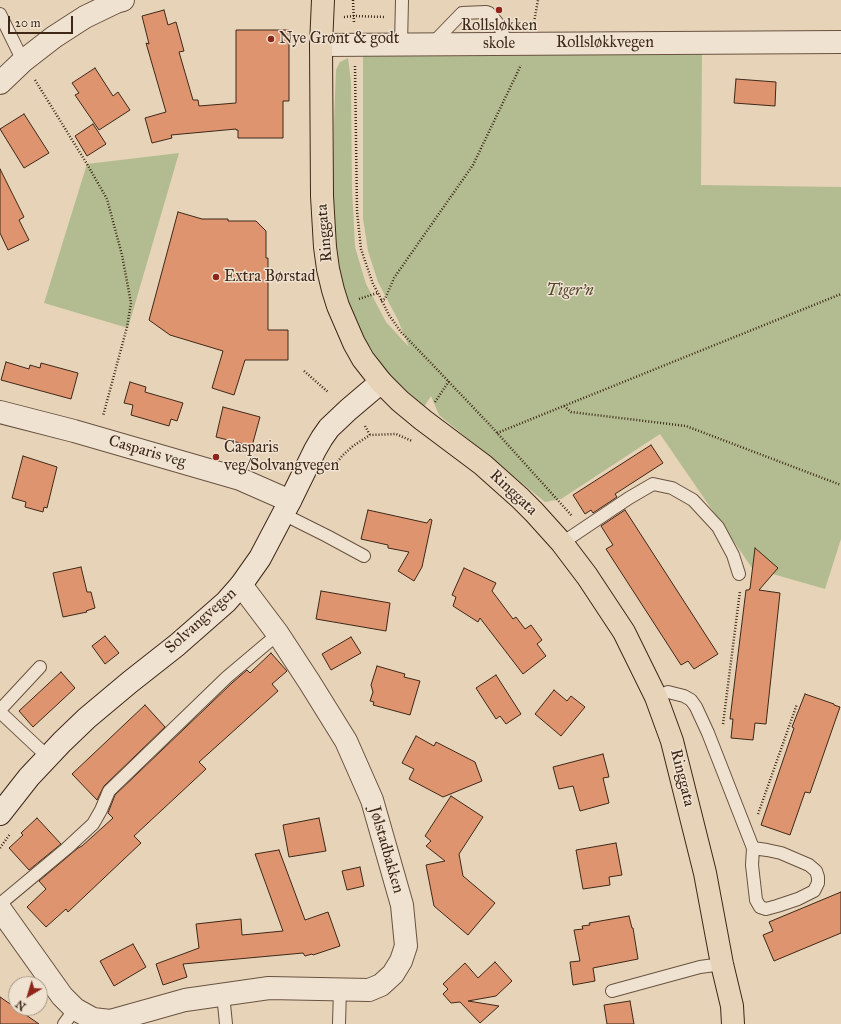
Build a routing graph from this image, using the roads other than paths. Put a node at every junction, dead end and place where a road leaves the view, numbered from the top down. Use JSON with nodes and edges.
{"nodes":[{"id":1,"x":123,"y":0,"type":"edge"},
{"id":2,"x":323,"y":0,"type":"edge"},
{"id":3,"x":402,"y":0,"type":"edge"},
{"id":4,"x":0,"y":14,"type":"edge"},
{"id":5,"x":841,"y":42,"type":"edge"},
{"id":6,"x":401,"y":44,"type":"junction"},
{"id":7,"x":432,"y":44,"type":"junction"},
{"id":8,"x":515,"y":44,"type":"junction"},
{"id":9,"x":321,"y":45,"type":"junction"},
{"id":10,"x":23,"y":60,"type":"junction"},
{"id":11,"x":0,"y":83,"type":"edge"},
{"id":12,"x":381,"y":382,"type":"junction"},
{"id":13,"x":0,"y":412,"type":"edge"},
{"id":14,"x":287,"y":507,"type":"junction"},
{"id":15,"x":562,"y":543,"type":"junction"},
{"id":16,"x":364,"y":556,"type":"dead end"},
{"id":17,"x":739,"y":574,"type":"road end"},
{"id":18,"x":241,"y":585,"type":"junction"},
{"id":19,"x":278,"y":634,"type":"junction"},
{"id":20,"x":40,"y":667,"type":"dead end"},
{"id":21,"x":656,"y":697,"type":"junction"},
{"id":22,"x":0,"y":711,"type":"edge"},
{"id":23,"x":48,"y":757,"type":"junction"},
{"id":24,"x":0,"y":814,"type":"edge"},
{"id":25,"x":753,"y":848,"type":"junction"},
{"id":26,"x":0,"y":904,"type":"edge"},
{"id":27,"x":0,"y":909,"type":"edge"},
{"id":28,"x":722,"y":964,"type":"junction"},
{"id":29,"x":340,"y":989,"type":"junction"},
{"id":30,"x":612,"y":991,"type":"dead end"},
{"id":31,"x":223,"y":994,"type":"junction"},
{"id":32,"x":70,"y":1016,"type":"edge"},
{"id":33,"x":735,"y":1018,"type":"edge"},
{"id":34,"x":226,"y":1024,"type":"edge"},
{"id":35,"x":339,"y":1024,"type":"edge"}],
"edges":[{"from":1,"to":10,"type":"street"},
{"from":2,"to":9,"type":"main road","name":"Ringgata"},
{"from":3,"to":6,"type":"lane"},
{"from":4,"to":10,"type":"lane"},
{"from":5,"to":8,"type":"street","name":"Rollsløkkvegen"},
{"from":6,"to":7,"type":"street","name":"Rollsløkkvegen"},
{"from":6,"to":9,"type":"street","name":"Rollsløkkvegen"},
{"from":7,"to":8,"type":"street","name":"Rollsløkkvegen"},
{"from":7,"to":8,"type":"lane"},
{"from":9,"to":12,"type":"main road","name":"Ringgata"},
{"from":10,"to":11,"type":"street"},
{"from":12,"to":14,"type":"street","name":"Solvangvegen"},
{"from":12,"to":15,"type":"main road","name":"Ringgata"},
{"from":13,"to":14,"type":"street","name":"Casparis veg"},
{"from":14,"to":16,"type":"lane"},
{"from":14,"to":18,"type":"street","name":"Solvangvegen"},
{"from":15,"to":17,"type":"lane"},
{"from":15,"to":21,"type":"main road","name":"Ringgata"},
{"from":18,"to":19,"type":"street","name":"Jølstadbakken"},
{"from":18,"to":23,"type":"street","name":"Solvangvegen"},
{"from":19,"to":26,"type":"lane"},
{"from":19,"to":29,"type":"street","name":"Jølstadbakken"},
{"from":20,"to":22,"type":"lane"},
{"from":21,"to":25,"type":"lane"},
{"from":21,"to":28,"type":"main road","name":"Ringgata"},
{"from":22,"to":23,"type":"lane"},
{"from":23,"to":24,"type":"street","name":"Solvangvegen"},
{"from":25,"to":25,"type":"lane"},
{"from":27,"to":32,"type":"street","name":"Jølstadbakken"},
{"from":28,"to":30,"type":"lane"},
{"from":28,"to":33,"type":"main road","name":"Ringgata"},
{"from":29,"to":31,"type":"street","name":"Jølstadbakken"},
{"from":29,"to":35,"type":"lane"},
{"from":31,"to":32,"type":"street","name":"Jølstadbakken"},
{"from":31,"to":34,"type":"lane"}]}
